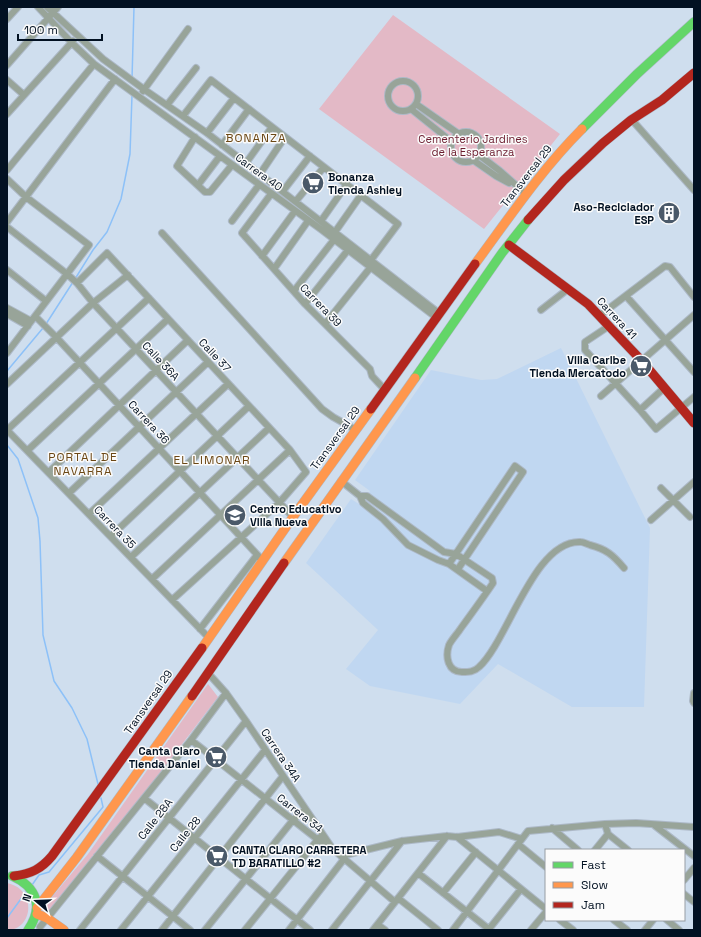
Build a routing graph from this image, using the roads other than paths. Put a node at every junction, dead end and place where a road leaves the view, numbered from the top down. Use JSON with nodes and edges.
{"nodes":[{"id":1,"x":18,"y":7,"type":"edge"},
{"id":2,"x":38,"y":7,"type":"edge"},
{"id":3,"x":47,"y":7,"type":"edge"},
{"id":4,"x":58,"y":7,"type":"edge"},
{"id":5,"x":51,"y":16,"type":"junction"},
{"id":6,"x":7,"y":19,"type":"edge"},
{"id":7,"x":694,"y":22,"type":"edge"},
{"id":8,"x":188,"y":29,"type":"dead end"},
{"id":9,"x":78,"y":36,"type":"junction"},
{"id":10,"x":72,"y":43,"type":"junction"},
{"id":11,"x":94,"y":64,"type":"junction"},
{"id":12,"x":7,"y":65,"type":"edge"},
{"id":13,"x":196,"y":68,"type":"dead end"},
{"id":14,"x":694,"y":73,"type":"edge"},
{"id":15,"x":116,"y":79,"type":"junction"},
{"id":16,"x":7,"y":80,"type":"edge"},
{"id":17,"x":145,"y":90,"type":"junction"},
{"id":18,"x":24,"y":95,"type":"junction"},
{"id":19,"x":140,"y":96,"type":"junction"},
{"id":20,"x":234,"y":98,"type":"junction"},
{"id":21,"x":416,"y":104,"type":"junction"},
{"id":22,"x":167,"y":105,"type":"junction"},
{"id":23,"x":249,"y":109,"type":"junction"},
{"id":24,"x":411,"y":109,"type":"junction"},
{"id":25,"x":7,"y":114,"type":"edge"},
{"id":26,"x":183,"y":116,"type":"junction"},
{"id":27,"x":632,"y":120,"type":"junction"},
{"id":28,"x":446,"y":125,"type":"junction"},
{"id":29,"x":272,"y":127,"type":"junction"},
{"id":30,"x":440,"y":132,"type":"junction"},
{"id":31,"x":207,"y":133,"type":"junction"},
{"id":32,"x":459,"y":134,"type":"junction"},
{"id":33,"x":195,"y":137,"type":"junction"},
{"id":34,"x":285,"y":137,"type":"junction"},
{"id":35,"x":452,"y":142,"type":"junction"},
{"id":36,"x":222,"y":145,"type":"junction"},
{"id":37,"x":479,"y":155,"type":"junction"},
{"id":38,"x":220,"y":156,"type":"junction"},
{"id":39,"x":310,"y":156,"type":"junction"},
{"id":40,"x":474,"y":160,"type":"junction"},
{"id":41,"x":246,"y":163,"type":"junction"},
{"id":42,"x":232,"y":164,"type":"junction"},
{"id":43,"x":324,"y":166,"type":"junction"},
{"id":44,"x":7,"y":170,"type":"edge"},
{"id":45,"x":260,"y":174,"type":"junction"},
{"id":46,"x":498,"y":174,"type":"junction"},
{"id":47,"x":7,"y":179,"type":"edge"},
{"id":48,"x":347,"y":184,"type":"junction"},
{"id":49,"x":198,"y":185,"type":"junction"},
{"id":50,"x":259,"y":185,"type":"junction"},
{"id":51,"x":694,"y":190,"type":"edge"},
{"id":52,"x":283,"y":191,"type":"junction"},
{"id":53,"x":271,"y":194,"type":"junction"},
{"id":54,"x":526,"y":194,"type":"junction"},
{"id":55,"x":361,"y":195,"type":"junction"},
{"id":56,"x":26,"y":197,"type":"junction"},
{"id":57,"x":296,"y":202,"type":"junction"},
{"id":58,"x":295,"y":211,"type":"junction"},
{"id":59,"x":232,"y":221,"type":"dead end"},
{"id":60,"x":308,"y":221,"type":"junction"},
{"id":61,"x":321,"y":221,"type":"junction"},
{"id":62,"x":7,"y":222,"type":"edge"},
{"id":63,"x":7,"y":227,"type":"edge"},
{"id":64,"x":162,"y":233,"type":"dead end"},
{"id":65,"x":336,"y":235,"type":"junction"},
{"id":66,"x":509,"y":245,"type":"junction"},
{"id":67,"x":348,"y":250,"type":"junction"},
{"id":68,"x":262,"y":256,"type":"junction"},
{"id":69,"x":371,"y":260,"type":"junction"},
{"id":70,"x":370,"y":268,"type":"junction"},
{"id":71,"x":274,"y":269,"type":"junction"},
{"id":72,"x":7,"y":270,"type":"edge"},
{"id":73,"x":68,"y":275,"type":"junction"},
{"id":74,"x":128,"y":275,"type":"junction"},
{"id":75,"x":76,"y":282,"type":"junction"},
{"id":76,"x":568,"y":289,"type":"junction"},
{"id":77,"x":294,"y":291,"type":"junction"},
{"id":78,"x":626,"y":296,"type":"junction"},
{"id":79,"x":694,"y":297,"type":"edge"},
{"id":80,"x":149,"y":298,"type":"junction"},
{"id":81,"x":46,"y":301,"type":"junction"},
{"id":82,"x":92,"y":304,"type":"junction"},
{"id":83,"x":305,"y":304,"type":"junction"},
{"id":84,"x":7,"y":308,"type":"edge"},
{"id":85,"x":541,"y":310,"type":"dead end"},
{"id":86,"x":7,"y":314,"type":"edge"},
{"id":87,"x":694,"y":315,"type":"edge"},
{"id":88,"x":438,"y":316,"type":"junction"},
{"id":89,"x":599,"y":316,"type":"junction"},
{"id":90,"x":168,"y":319,"type":"junction"},
{"id":91,"x":31,"y":321,"type":"junction"},
{"id":92,"x":326,"y":324,"type":"junction"},
{"id":93,"x":609,"y":326,"type":"junction"},
{"id":94,"x":116,"y":328,"type":"junction"},
{"id":95,"x":57,"y":338,"type":"junction"},
{"id":96,"x":665,"y":339,"type":"junction"},
{"id":97,"x":188,"y":340,"type":"junction"},
{"id":98,"x":136,"y":349,"type":"junction"},
{"id":99,"x":7,"y":353,"type":"edge"},
{"id":100,"x":641,"y":360,"type":"junction"},
{"id":101,"x":694,"y":360,"type":"edge"},
{"id":102,"x":80,"y":362,"type":"junction"},
{"id":103,"x":208,"y":362,"type":"junction"},
{"id":104,"x":688,"y":365,"type":"junction"},
{"id":105,"x":156,"y":371,"type":"junction"},
{"id":106,"x":694,"y":372,"type":"edge"},
{"id":107,"x":99,"y":383,"type":"junction"},
{"id":108,"x":615,"y":383,"type":"junction"},
{"id":109,"x":7,"y":384,"type":"edge"},
{"id":110,"x":228,"y":384,"type":"junction"},
{"id":111,"x":664,"y":388,"type":"junction"},
{"id":112,"x":385,"y":390,"type":"junction"},
{"id":113,"x":176,"y":392,"type":"junction"},
{"id":114,"x":601,"y":396,"type":"dead end"},
{"id":115,"x":694,"y":398,"type":"edge"},
{"id":116,"x":119,"y":405,"type":"junction"},
{"id":117,"x":249,"y":406,"type":"junction"},
{"id":118,"x":681,"y":409,"type":"junction"},
{"id":119,"x":640,"y":410,"type":"junction"},
{"id":120,"x":196,"y":414,"type":"junction"},
{"id":121,"x":694,"y":423,"type":"edge"},
{"id":122,"x":139,"y":427,"type":"junction"},
{"id":123,"x":269,"y":428,"type":"junction"},
{"id":124,"x":7,"y":430,"type":"edge"},
{"id":125,"x":356,"y":430,"type":"junction"},
{"id":126,"x":217,"y":436,"type":"junction"},
{"id":127,"x":159,"y":448,"type":"junction"},
{"id":128,"x":28,"y":450,"type":"junction"},
{"id":129,"x":290,"y":450,"type":"junction"},
{"id":130,"x":237,"y":458,"type":"junction"},
{"id":131,"x":180,"y":471,"type":"junction"},
{"id":132,"x":49,"y":472,"type":"junction"},
{"id":133,"x":258,"y":480,"type":"junction"},
{"id":134,"x":341,"y":481,"type":"junction"},
{"id":135,"x":694,"y":482,"type":"edge"},
{"id":136,"x":662,"y":488,"type":"dead end"},
{"id":137,"x":69,"y":493,"type":"junction"},
{"id":138,"x":200,"y":493,"type":"junction"},
{"id":139,"x":360,"y":496,"type":"junction"},
{"id":140,"x":673,"y":500,"type":"junction"},
{"id":141,"x":279,"y":502,"type":"junction"},
{"id":142,"x":484,"y":512,"type":"junction"},
{"id":143,"x":89,"y":514,"type":"junction"},
{"id":144,"x":221,"y":515,"type":"junction"},
{"id":145,"x":293,"y":517,"type":"junction"},
{"id":146,"x":493,"y":517,"type":"junction"},
{"id":147,"x":690,"y":517,"type":"dead end"},
{"id":148,"x":651,"y":520,"type":"dead end"},
{"id":149,"x":111,"y":536,"type":"junction"},
{"id":150,"x":241,"y":537,"type":"junction"},
{"id":151,"x":456,"y":554,"type":"junction"},
{"id":152,"x":131,"y":557,"type":"junction"},
{"id":153,"x":260,"y":558,"type":"junction"},
{"id":154,"x":465,"y":559,"type":"junction"},
{"id":155,"x":449,"y":564,"type":"junction"},
{"id":156,"x":624,"y":568,"type":"dead end"},
{"id":157,"x":458,"y":569,"type":"junction"},
{"id":158,"x":152,"y":579,"type":"junction"},
{"id":159,"x":487,"y":591,"type":"junction"},
{"id":160,"x":172,"y":600,"type":"junction"},
{"id":161,"x":200,"y":630,"type":"junction"},
{"id":162,"x":209,"y":638,"type":"junction"},
{"id":163,"x":208,"y":673,"type":"junction"},
{"id":164,"x":226,"y":693,"type":"junction"},
{"id":165,"x":694,"y":693,"type":"edge"},
{"id":166,"x":693,"y":702,"type":"edge"},
{"id":167,"x":246,"y":721,"type":"junction"},
{"id":168,"x":191,"y":740,"type":"junction"},
{"id":169,"x":265,"y":750,"type":"junction"},
{"id":170,"x":216,"y":759,"type":"junction"},
{"id":171,"x":283,"y":776,"type":"junction"},
{"id":172,"x":241,"y":780,"type":"junction"},
{"id":173,"x":144,"y":798,"type":"junction"},
{"id":174,"x":265,"y":798,"type":"junction"},
{"id":175,"x":305,"y":808,"type":"junction"},
{"id":176,"x":169,"y":818,"type":"junction"},
{"id":177,"x":293,"y":820,"type":"junction"},
{"id":178,"x":605,"y":824,"type":"junction"},
{"id":179,"x":654,"y":825,"type":"junction"},
{"id":180,"x":694,"y":827,"type":"edge"},
{"id":181,"x":552,"y":828,"type":"junction"},
{"id":182,"x":323,"y":834,"type":"junction"},
{"id":183,"x":608,"y":834,"type":"junction"},
{"id":184,"x":447,"y":836,"type":"junction"},
{"id":185,"x":457,"y":837,"type":"junction"},
{"id":186,"x":194,"y":838,"type":"junction"},
{"id":187,"x":317,"y":839,"type":"junction"},
{"id":188,"x":402,"y":841,"type":"junction"},
{"id":189,"x":520,"y":842,"type":"junction"},
{"id":190,"x":577,"y":849,"type":"edge"},
{"id":191,"x":596,"y":849,"type":"edge"},
{"id":192,"x":627,"y":849,"type":"edge"},
{"id":193,"x":685,"y":849,"type":"edge"},
{"id":194,"x":685,"y":849,"type":"edge"},
{"id":195,"x":334,"y":850,"type":"junction"},
{"id":196,"x":476,"y":852,"type":"junction"},
{"id":197,"x":97,"y":856,"type":"junction"},
{"id":198,"x":694,"y":856,"type":"edge"},
{"id":199,"x":219,"y":858,"type":"junction"},
{"id":200,"x":343,"y":858,"type":"junction"},
{"id":201,"x":545,"y":866,"type":"edge"},
{"id":202,"x":694,"y":868,"type":"edge"},
{"id":203,"x":498,"y":870,"type":"junction"},
{"id":204,"x":418,"y":873,"type":"junction"},
{"id":205,"x":10,"y":875,"type":"edge"},
{"id":206,"x":123,"y":876,"type":"junction"},
{"id":207,"x":246,"y":879,"type":"junction"},
{"id":208,"x":685,"y":879,"type":"edge"},
{"id":209,"x":370,"y":881,"type":"junction"},
{"id":210,"x":521,"y":889,"type":"junction"},
{"id":211,"x":443,"y":893,"type":"junction"},
{"id":212,"x":685,"y":895,"type":"edge"},
{"id":213,"x":148,"y":896,"type":"junction"},
{"id":214,"x":270,"y":898,"type":"junction"},
{"id":215,"x":397,"y":900,"type":"junction"},
{"id":216,"x":694,"y":902,"type":"edge"},
{"id":217,"x":545,"y":908,"type":"edge"},
{"id":218,"x":37,"y":911,"type":"junction"},
{"id":219,"x":466,"y":912,"type":"junction"},
{"id":220,"x":545,"y":913,"type":"edge"},
{"id":221,"x":173,"y":916,"type":"junction"},
{"id":222,"x":47,"y":918,"type":"junction"},
{"id":223,"x":297,"y":920,"type":"junction"},
{"id":224,"x":561,"y":921,"type":"edge"},
{"id":225,"x":615,"y":921,"type":"edge"},
{"id":226,"x":652,"y":921,"type":"edge"},
{"id":227,"x":668,"y":921,"type":"edge"},
{"id":228,"x":40,"y":927,"type":"dead end"},
{"id":229,"x":376,"y":927,"type":"edge"},
{"id":230,"x":28,"y":930,"type":"edge"},
{"id":231,"x":64,"y":930,"type":"edge"},
{"id":232,"x":80,"y":930,"type":"edge"},
{"id":233,"x":121,"y":930,"type":"edge"},
{"id":234,"x":162,"y":930,"type":"edge"},
{"id":235,"x":190,"y":930,"type":"edge"},
{"id":236,"x":204,"y":930,"type":"edge"},
{"id":237,"x":245,"y":930,"type":"edge"},
{"id":238,"x":289,"y":930,"type":"edge"},
{"id":239,"x":310,"y":930,"type":"edge"},
{"id":240,"x":332,"y":930,"type":"edge"},
{"id":241,"x":385,"y":930,"type":"edge"},
{"id":242,"x":438,"y":930,"type":"edge"},
{"id":243,"x":453,"y":930,"type":"edge"},
{"id":244,"x":490,"y":930,"type":"edge"},
{"id":245,"x":532,"y":930,"type":"edge"},
{"id":246,"x":573,"y":930,"type":"edge"},
{"id":247,"x":627,"y":930,"type":"edge"},
{"id":248,"x":645,"y":930,"type":"edge"},
{"id":249,"x":680,"y":930,"type":"edge"}],
"edges":[{"from":1,"to":6,"type":"street"},
{"from":2,"to":5,"type":"street","name":"Carrera 40"},
{"from":3,"to":5,"type":"street","name":"Carrera 40"},
{"from":4,"to":5,"type":"street"},
{"from":5,"to":9,"type":"street","name":"Carrera 40"},
{"from":5,"to":10,"type":"street","name":"Carrera 40"},
{"from":5,"to":12,"type":"street"},
{"from":7,"to":54,"type":"main road","name":"Transversal 29"},
{"from":8,"to":17,"type":"street"},
{"from":9,"to":10,"type":"street"},
{"from":9,"to":17,"type":"street","name":"Carrera 40"},
{"from":10,"to":11,"type":"street","name":"Carrera 40"},
{"from":10,"to":18,"type":"street"},
{"from":11,"to":15,"type":"street","name":"Carrera 40"},
{"from":11,"to":44,"type":"street"},
{"from":13,"to":22,"type":"street"},
{"from":14,"to":27,"type":"main road"},
{"from":15,"to":19,"type":"street","name":"Carrera 40"},
{"from":15,"to":56,"type":"street"},
{"from":16,"to":18,"type":"street"},
{"from":17,"to":19,"type":"street"},
{"from":17,"to":22,"type":"street","name":"Carrera 40"},
{"from":18,"to":25,"type":"street"},
{"from":19,"to":33,"type":"street","name":"Carrera 40"},
{"from":20,"to":23,"type":"street"},
{"from":20,"to":26,"type":"street"},
{"from":20,"to":31,"type":"street"},
{"from":21,"to":24,"type":"street"},
{"from":21,"to":24,"type":"street"},
{"from":21,"to":28,"type":"street"},
{"from":22,"to":26,"type":"street","name":"Carrera 40"},
{"from":23,"to":29,"type":"street"},
{"from":23,"to":36,"type":"street"},
{"from":24,"to":30,"type":"street"},
{"from":26,"to":31,"type":"street","name":"Carrera 40"},
{"from":27,"to":51,"type":"street"},
{"from":27,"to":66,"type":"main road"},
{"from":28,"to":30,"type":"street"},
{"from":28,"to":32,"type":"street"},
{"from":29,"to":34,"type":"street"},
{"from":29,"to":41,"type":"street"},
{"from":30,"to":35,"type":"street"},
{"from":31,"to":36,"type":"street","name":"Carrera 40"},
{"from":32,"to":35,"type":"street"},
{"from":32,"to":37,"type":"street"},
{"from":33,"to":38,"type":"street","name":"Carrera 40"},
{"from":33,"to":49,"type":"street"},
{"from":34,"to":39,"type":"street"},
{"from":34,"to":45,"type":"street"},
{"from":35,"to":40,"type":"street"},
{"from":36,"to":41,"type":"street","name":"Carrera 40"},
{"from":37,"to":40,"type":"street"},
{"from":37,"to":46,"type":"street"},
{"from":38,"to":42,"type":"street","name":"Carrera 40"},
{"from":38,"to":49,"type":"street"},
{"from":39,"to":43,"type":"street"},
{"from":39,"to":52,"type":"street"},
{"from":40,"to":46,"type":"street"},
{"from":41,"to":45,"type":"street","name":"Carrera 40"},
{"from":42,"to":49,"type":"street"},
{"from":42,"to":50,"type":"street","name":"Carrera 40"},
{"from":43,"to":48,"type":"street"},
{"from":43,"to":57,"type":"street"},
{"from":45,"to":52,"type":"street","name":"Carrera 40"},
{"from":46,"to":54,"type":"street"},
{"from":47,"to":56,"type":"street"},
{"from":48,"to":55,"type":"street"},
{"from":48,"to":61,"type":"street"},
{"from":50,"to":53,"type":"street","name":"Carrera 40"},
{"from":50,"to":59,"type":"street"},
{"from":52,"to":57,"type":"street","name":"Carrera 40"},
{"from":53,"to":58,"type":"street","name":"Carrera 40"},
{"from":53,"to":68,"type":"street","name":"Carrera 39"},
{"from":54,"to":88,"type":"main road","name":"Transversal 29"},
{"from":55,"to":65,"type":"street"},
{"from":55,"to":69,"type":"street"},
{"from":56,"to":62,"type":"street"},
{"from":56,"to":73,"type":"street"},
{"from":57,"to":61,"type":"street","name":"Carrera 40"},
{"from":58,"to":60,"type":"street","name":"Carrera 40"},
{"from":58,"to":68,"type":"street"},
{"from":60,"to":65,"type":"street","name":"Carrera 40"},
{"from":60,"to":71,"type":"street"},
{"from":61,"to":65,"type":"street","name":"Carrera 40"},
{"from":63,"to":73,"type":"street","name":"Calle 36A"},
{"from":64,"to":125,"type":"street"},
{"from":65,"to":67,"type":"street","name":"Carrera 40"},
{"from":65,"to":69,"type":"street","name":"Carrera 40"},
{"from":65,"to":77,"type":"street"},
{"from":66,"to":76,"type":"main road","name":"Carrera 41"},
{"from":66,"to":134,"type":"main road"},
{"from":67,"to":70,"type":"street","name":"Carrera 40"},
{"from":67,"to":83,"type":"street"},
{"from":68,"to":71,"type":"street","name":"Carrera 39"},
{"from":69,"to":88,"type":"street","name":"Carrera 40"},
{"from":70,"to":88,"type":"street","name":"Carrera 40"},
{"from":70,"to":92,"type":"street"},
{"from":71,"to":77,"type":"street","name":"Carrera 39"},
{"from":72,"to":81,"type":"street"},
{"from":73,"to":75,"type":"street","name":"Calle 36A"},
{"from":73,"to":81,"type":"street"},
{"from":74,"to":75,"type":"street","name":"Calle 37"},
{"from":74,"to":80,"type":"street","name":"Calle 37"},
{"from":74,"to":82,"type":"street"},
{"from":75,"to":82,"type":"street","name":"Calle 36A"},
{"from":76,"to":85,"type":"street"},
{"from":76,"to":89,"type":"main road","name":"Carrera 41"},
{"from":77,"to":83,"type":"street","name":"Carrera 39"},
{"from":78,"to":79,"type":"street"},
{"from":78,"to":89,"type":"street"},
{"from":78,"to":96,"type":"street"},
{"from":80,"to":90,"type":"street","name":"Calle 37"},
{"from":80,"to":94,"type":"street"},
{"from":81,"to":91,"type":"street"},
{"from":82,"to":94,"type":"street","name":"Calle 36A"},
{"from":82,"to":95,"type":"street"},
{"from":83,"to":92,"type":"street","name":"Carrera 39"},
{"from":84,"to":91,"type":"street"},
{"from":86,"to":91,"type":"street"},
{"from":87,"to":96,"type":"street"},
{"from":88,"to":112,"type":"main road","name":"Transversal 29"},
{"from":89,"to":93,"type":"main road","name":"Carrera 41"},
{"from":90,"to":97,"type":"street","name":"Calle 37"},
{"from":90,"to":98,"type":"street"},
{"from":91,"to":95,"type":"street","name":"Carrera 36"},
{"from":91,"to":99,"type":"street"},
{"from":92,"to":112,"type":"street","name":"Carrera 39"},
{"from":93,"to":100,"type":"main road","name":"Carrera 41"},
{"from":93,"to":108,"type":"street"},
{"from":94,"to":98,"type":"street","name":"Calle 36A"},
{"from":94,"to":102,"type":"street"},
{"from":95,"to":102,"type":"street","name":"Carrera 36"},
{"from":95,"to":109,"type":"street"},
{"from":96,"to":100,"type":"street"},
{"from":96,"to":104,"type":"street"},
{"from":97,"to":103,"type":"street","name":"Calle 37"},
{"from":97,"to":105,"type":"street"},
{"from":98,"to":105,"type":"street","name":"Calle 36A"},
{"from":98,"to":107,"type":"street"},
{"from":100,"to":108,"type":"street"},
{"from":100,"to":111,"type":"main road","name":"Carrera 41"},
{"from":101,"to":104,"type":"street"},
{"from":102,"to":107,"type":"street","name":"Carrera 36"},
{"from":102,"to":124,"type":"street"},
{"from":103,"to":110,"type":"street","name":"Calle 37"},
{"from":103,"to":113,"type":"street"},
{"from":104,"to":106,"type":"street"},
{"from":105,"to":113,"type":"street","name":"Calle 36A"},
{"from":105,"to":116,"type":"street"},
{"from":107,"to":116,"type":"street","name":"Carrera 36"},
{"from":107,"to":128,"type":"street"},
{"from":108,"to":114,"type":"street"},
{"from":108,"to":119,"type":"street"},
{"from":110,"to":117,"type":"street","name":"Calle 37"},
{"from":110,"to":120,"type":"street"},
{"from":111,"to":118,"type":"main road","name":"Carrera 41"},
{"from":111,"to":119,"type":"street"},
{"from":112,"to":125,"type":"main road","name":"Transversal 29"},
{"from":113,"to":120,"type":"street","name":"Calle 36A"},
{"from":113,"to":122,"type":"street"},
{"from":115,"to":118,"type":"street"},
{"from":116,"to":122,"type":"street","name":"Carrera 36"},
{"from":116,"to":132,"type":"street"},
{"from":117,"to":123,"type":"street","name":"Calle 37"},
{"from":117,"to":126,"type":"street"},
{"from":118,"to":119,"type":"street"},
{"from":118,"to":121,"type":"main road","name":"Carrera 41"},
{"from":120,"to":126,"type":"street","name":"Calle 36A"},
{"from":120,"to":127,"type":"street"},
{"from":122,"to":127,"type":"street","name":"Carrera 36"},
{"from":122,"to":137,"type":"street"},
{"from":123,"to":129,"type":"street","name":"Calle 37"},
{"from":123,"to":130,"type":"street"},
{"from":124,"to":128,"type":"street","name":"Carrera 35"},
{"from":125,"to":145,"type":"main road","name":"Transversal 29"},
{"from":126,"to":130,"type":"street","name":"Calle 36A"},
{"from":126,"to":131,"type":"street"},
{"from":127,"to":131,"type":"street","name":"Carrera 36"},
{"from":127,"to":143,"type":"street"},
{"from":128,"to":132,"type":"street","name":"Carrera 35"},
{"from":129,"to":133,"type":"street"},
{"from":129,"to":141,"type":"street","name":"Calle 37"},
{"from":130,"to":133,"type":"street","name":"Calle 36A"},
{"from":130,"to":138,"type":"street"},
{"from":131,"to":138,"type":"street","name":"Carrera 36"},
{"from":131,"to":149,"type":"street"},
{"from":132,"to":137,"type":"street","name":"Carrera 35"},
{"from":133,"to":141,"type":"street","name":"Calle 36A"},
{"from":133,"to":144,"type":"street"},
{"from":134,"to":139,"type":"street"},
{"from":134,"to":163,"type":"main road"},
{"from":135,"to":140,"type":"street"},
{"from":136,"to":140,"type":"street"},
{"from":137,"to":143,"type":"street","name":"Carrera 35"},
{"from":138,"to":144,"type":"street","name":"Carrera 36"},
{"from":138,"to":152,"type":"street"},
{"from":139,"to":151,"type":"street"},
{"from":139,"to":155,"type":"street"},
{"from":140,"to":147,"type":"street"},
{"from":140,"to":148,"type":"street"},
{"from":141,"to":145,"type":"street","name":"Calle 36A"},
{"from":141,"to":150,"type":"street"},
{"from":142,"to":146,"type":"street"},
{"from":142,"to":146,"type":"street"},
{"from":142,"to":151,"type":"street"},
{"from":143,"to":149,"type":"street","name":"Carrera 35"},
{"from":144,"to":150,"type":"street","name":"Carrera 36"},
{"from":144,"to":158,"type":"street"},
{"from":145,"to":153,"type":"main road","name":"Transversal 29"},
{"from":146,"to":154,"type":"street"},
{"from":149,"to":152,"type":"street","name":"Carrera 35"},
{"from":150,"to":153,"type":"street","name":"Carrera 36"},
{"from":150,"to":160,"type":"street"},
{"from":151,"to":154,"type":"street"},
{"from":151,"to":155,"type":"street"},
{"from":152,"to":158,"type":"street","name":"Carrera 35"},
{"from":153,"to":161,"type":"street"},
{"from":153,"to":162,"type":"main road","name":"Transversal 29"},
{"from":154,"to":157,"type":"street"},
{"from":154,"to":159,"type":"street"},
{"from":155,"to":157,"type":"street"},
{"from":156,"to":159,"type":"street"},
{"from":157,"to":159,"type":"street"},
{"from":158,"to":160,"type":"street","name":"Carrera 35"},
{"from":160,"to":161,"type":"street","name":"Carrera 35"},
{"from":161,"to":162,"type":"street","name":"Carrera 35"},
{"from":162,"to":205,"type":"main road","name":"Transversal 29"},
{"from":163,"to":164,"type":"street","name":"Carrera 34A"},
{"from":163,"to":218,"type":"main road"},
{"from":164,"to":167,"type":"street","name":"Carrera 34A"},
{"from":164,"to":168,"type":"street"},
{"from":165,"to":166,"type":"street"},
{"from":167,"to":169,"type":"street","name":"Carrera 34A"},
{"from":167,"to":170,"type":"street","name":"Calle 28A"},
{"from":168,"to":170,"type":"street","name":"Carrera 34"},
{"from":168,"to":173,"type":"street"},
{"from":169,"to":171,"type":"street","name":"Carrera 34A"},
{"from":169,"to":172,"type":"street","name":"Calle 28"},
{"from":170,"to":172,"type":"street","name":"Carrera 34"},
{"from":170,"to":176,"type":"street","name":"Calle 28A"},
{"from":171,"to":174,"type":"street"},
{"from":171,"to":175,"type":"street","name":"Carrera 34A"},
{"from":172,"to":174,"type":"street","name":"Carrera 34"},
{"from":172,"to":186,"type":"street","name":"Calle 28"},
{"from":173,"to":176,"type":"street"},
{"from":173,"to":197,"type":"street"},
{"from":174,"to":177,"type":"street","name":"Carrera 34"},
{"from":174,"to":199,"type":"street"},
{"from":175,"to":177,"type":"street"},
{"from":175,"to":182,"type":"street","name":"Carrera 34A"},
{"from":176,"to":186,"type":"street"},
{"from":176,"to":206,"type":"street","name":"Calle 28A"},
{"from":177,"to":187,"type":"street","name":"Carrera 34"},
{"from":177,"to":207,"type":"street"},
{"from":178,"to":179,"type":"street"},
{"from":178,"to":181,"type":"street"},
{"from":178,"to":183,"type":"street"},
{"from":179,"to":180,"type":"street"},
{"from":179,"to":193,"type":"street"},
{"from":181,"to":189,"type":"street"},
{"from":181,"to":190,"type":"street"},
{"from":182,"to":187,"type":"street"},
{"from":182,"to":195,"type":"street","name":"Carrera 34A"},
{"from":183,"to":191,"type":"street"},
{"from":183,"to":192,"type":"street"},
{"from":184,"to":185,"type":"street"},
{"from":184,"to":188,"type":"street"},
{"from":184,"to":204,"type":"street"},
{"from":185,"to":189,"type":"street"},
{"from":185,"to":196,"type":"street"},
{"from":186,"to":199,"type":"street"},
{"from":186,"to":213,"type":"street","name":"Calle 28"},
{"from":187,"to":195,"type":"street","name":"Carrera 34"},
{"from":187,"to":214,"type":"street"},
{"from":188,"to":200,"type":"street"},
{"from":188,"to":209,"type":"street"},
{"from":189,"to":201,"type":"street"},
{"from":189,"to":203,"type":"street"},
{"from":194,"to":198,"type":"street"},
{"from":195,"to":200,"type":"street","name":"Carrera 34"},
{"from":196,"to":203,"type":"street"},
{"from":196,"to":211,"type":"street"},
{"from":197,"to":206,"type":"street"},
{"from":197,"to":222,"type":"street"},
{"from":199,"to":207,"type":"street"},
{"from":199,"to":221,"type":"street"},
{"from":200,"to":209,"type":"street","name":"Carrera 34"},
{"from":200,"to":223,"type":"street"},
{"from":202,"to":208,"type":"street"},
{"from":203,"to":210,"type":"street"},
{"from":203,"to":219,"type":"street"},
{"from":204,"to":211,"type":"street"},
{"from":204,"to":215,"type":"street"},
{"from":205,"to":218,"type":"main road"},
{"from":206,"to":213,"type":"street"},
{"from":206,"to":232,"type":"street","name":"Calle 28A"},
{"from":207,"to":214,"type":"street"},
{"from":207,"to":236,"type":"street"},
{"from":209,"to":215,"type":"street","name":"Carrera 34"},
{"from":209,"to":240,"type":"street"},
{"from":210,"to":217,"type":"street"},
{"from":210,"to":244,"type":"street"},
{"from":211,"to":219,"type":"street"},
{"from":212,"to":216,"type":"street"},
{"from":213,"to":221,"type":"street"},
{"from":213,"to":233,"type":"street","name":"Calle 28"},
{"from":214,"to":223,"type":"street"},
{"from":214,"to":237,"type":"street"},
{"from":215,"to":229,"type":"street"},
{"from":215,"to":242,"type":"street","name":"Carrera 34"},
{"from":218,"to":222,"type":"main road"},
{"from":218,"to":230,"type":"main road"},
{"from":219,"to":243,"type":"street"},
{"from":219,"to":244,"type":"street"},
{"from":220,"to":245,"type":"street"},
{"from":221,"to":234,"type":"street"},
{"from":221,"to":235,"type":"street"},
{"from":222,"to":228,"type":"street"},
{"from":222,"to":231,"type":"main road"},
{"from":223,"to":238,"type":"street"},
{"from":223,"to":239,"type":"street"},
{"from":224,"to":246,"type":"street"},
{"from":225,"to":247,"type":"street"},
{"from":226,"to":248,"type":"street"},
{"from":227,"to":249,"type":"street"},
{"from":229,"to":241,"type":"street"}]}
